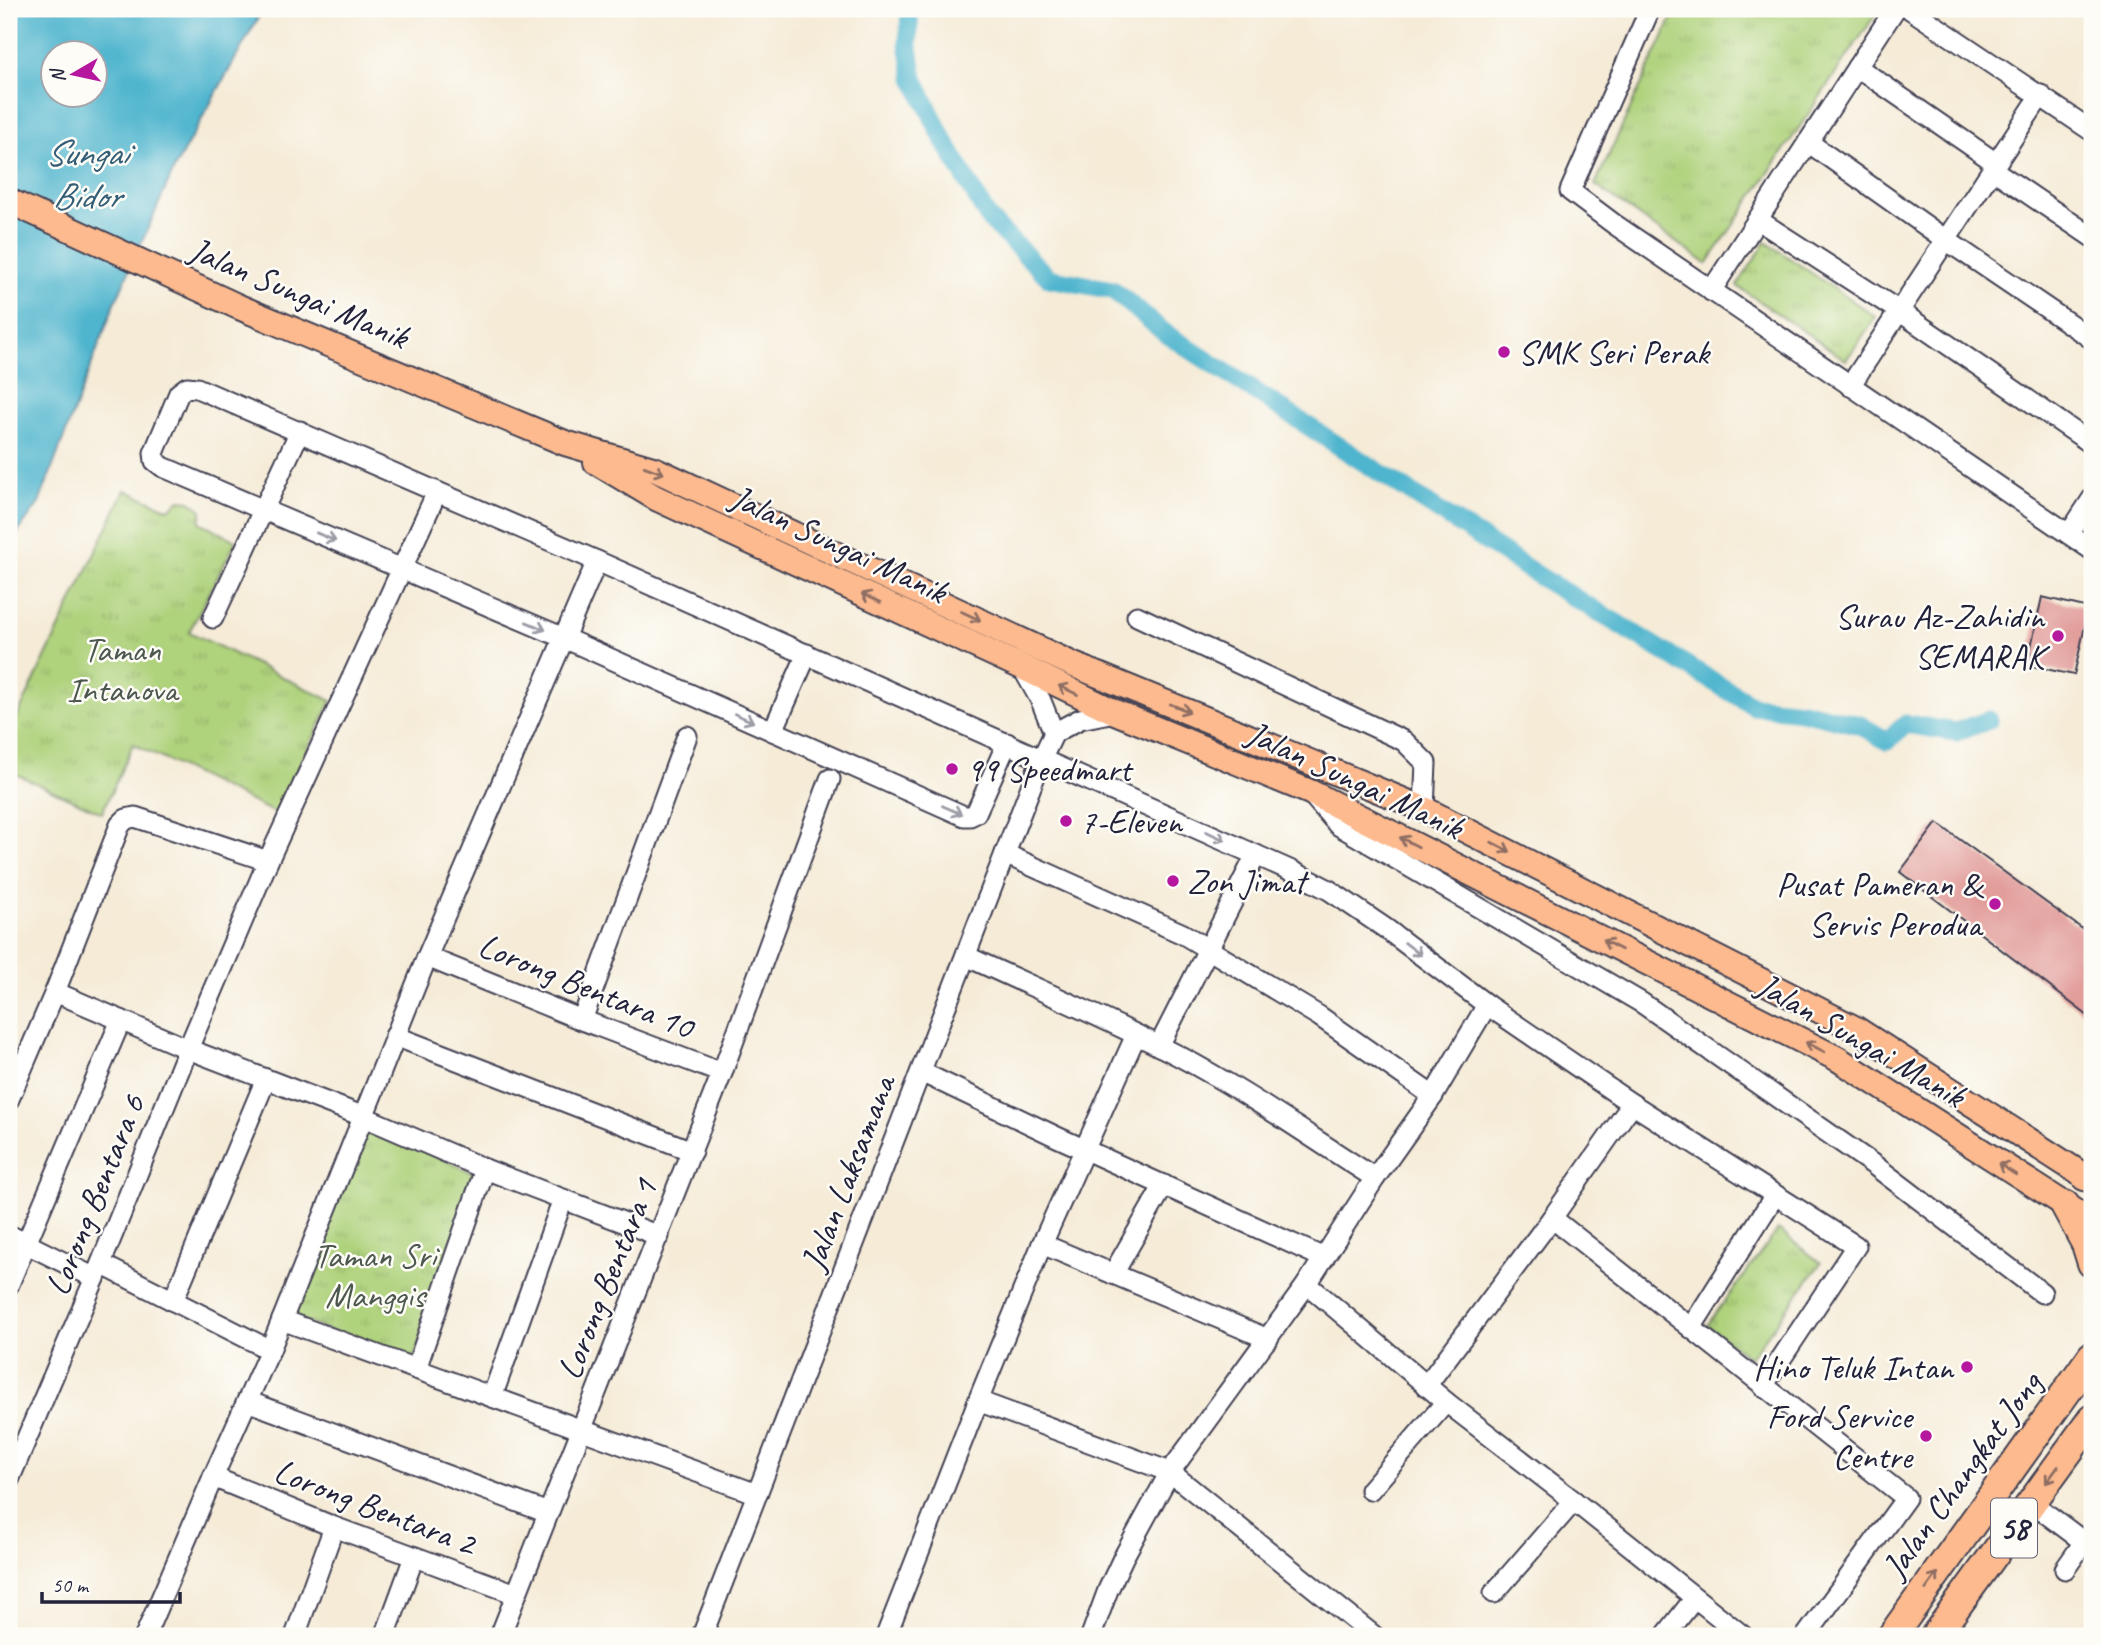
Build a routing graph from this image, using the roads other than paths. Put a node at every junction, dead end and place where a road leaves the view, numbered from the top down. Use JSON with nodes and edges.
{"nodes":[{"id":1,"x":1650,"y":9,"type":"edge"},
{"id":2,"x":1895,"y":9,"type":"edge"},
{"id":3,"x":1910,"y":9,"type":"edge"},
{"id":4,"x":1857,"y":67,"type":"junction"},
{"id":5,"x":2040,"y":95,"type":"junction"},
{"id":6,"x":2092,"y":131,"type":"edge"},
{"id":7,"x":1808,"y":142,"type":"junction"},
{"id":8,"x":1994,"y":166,"type":"junction"},
{"id":9,"x":9,"y":201,"type":"edge"},
{"id":10,"x":1758,"y":220,"type":"junction"},
{"id":11,"x":2092,"y":237,"type":"edge"},
{"id":12,"x":1946,"y":240,"type":"junction"},
{"id":13,"x":1712,"y":291,"type":"junction"},
{"id":14,"x":1899,"y":311,"type":"junction"},
{"id":15,"x":2092,"y":339,"type":"edge"},
{"id":16,"x":1850,"y":386,"type":"junction"},
{"id":17,"x":300,"y":431,"type":"junction"},
{"id":18,"x":565,"y":443,"type":"junction"},
{"id":19,"x":2092,"y":444,"type":"edge"},
{"id":20,"x":437,"y":492,"type":"junction"},
{"id":21,"x":2092,"y":499,"type":"edge"},
{"id":22,"x":264,"y":511,"type":"junction"},
{"id":23,"x":2069,"y":534,"type":"junction"},
{"id":24,"x":2092,"y":550,"type":"edge"},
{"id":25,"x":597,"y":561,"type":"junction"},
{"id":26,"x":402,"y":569,"type":"junction"},
{"id":27,"x":1137,"y":616,"type":"dead end"},
{"id":28,"x":213,"y":618,"type":"dead end"},
{"id":29,"x":564,"y":638,"type":"junction"},
{"id":30,"x":807,"y":654,"type":"junction"},
{"id":31,"x":1022,"y":667,"type":"junction"},
{"id":32,"x":1115,"y":712,"type":"junction"},
{"id":33,"x":773,"y":731,"type":"junction"},
{"id":34,"x":1054,"y":733,"type":"junction"},
{"id":35,"x":687,"y":736,"type":"dead end"},
{"id":36,"x":1007,"y":743,"type":"junction"},
{"id":37,"x":1042,"y":758,"type":"junction"},
{"id":38,"x":830,"y":779,"type":"dead end"},
{"id":39,"x":1310,"y":792,"type":"junction"},
{"id":40,"x":1424,"y":808,"type":"junction"},
{"id":41,"x":1005,"y":854,"type":"junction"},
{"id":42,"x":1256,"y":855,"type":"junction"},
{"id":43,"x":268,"y":861,"type":"junction"},
{"id":44,"x":1208,"y":949,"type":"junction"},
{"id":45,"x":427,"y":957,"type":"junction"},
{"id":46,"x":966,"y":957,"type":"junction"},
{"id":47,"x":55,"y":992,"type":"junction"},
{"id":48,"x":1487,"y":1006,"type":"junction"},
{"id":49,"x":121,"y":1020,"type":"junction"},
{"id":50,"x":582,"y":1020,"type":"junction"},
{"id":51,"x":1136,"y":1035,"type":"junction"},
{"id":52,"x":395,"y":1036,"type":"junction"},
{"id":53,"x":1159,"y":1046,"type":"junction"},
{"id":54,"x":188,"y":1049,"type":"junction"},
{"id":55,"x":921,"y":1072,"type":"junction"},
{"id":56,"x":722,"y":1073,"type":"junction"},
{"id":57,"x":266,"y":1079,"type":"junction"},
{"id":58,"x":1433,"y":1096,"type":"junction"},
{"id":59,"x":9,"y":1099,"type":"edge"},
{"id":60,"x":1632,"y":1104,"type":"junction"},
{"id":61,"x":362,"y":1116,"type":"junction"},
{"id":62,"x":1084,"y":1149,"type":"junction"},
{"id":63,"x":692,"y":1151,"type":"junction"},
{"id":64,"x":485,"y":1169,"type":"junction"},
{"id":65,"x":1375,"y":1178,"type":"junction"},
{"id":66,"x":2090,"y":1178,"type":"edge"},
{"id":67,"x":1164,"y":1185,"type":"junction"},
{"id":68,"x":1775,"y":1195,"type":"junction"},
{"id":69,"x":563,"y":1199,"type":"junction"},
{"id":70,"x":2065,"y":1205,"type":"junction"},
{"id":71,"x":1552,"y":1218,"type":"junction"},
{"id":72,"x":2092,"y":1222,"type":"edge"},
{"id":73,"x":659,"y":1236,"type":"junction"},
{"id":74,"x":18,"y":1239,"type":"edge"},
{"id":75,"x":1042,"y":1244,"type":"junction"},
{"id":76,"x":1324,"y":1258,"type":"junction"},
{"id":77,"x":2092,"y":1263,"type":"edge"},
{"id":78,"x":98,"y":1271,"type":"junction"},
{"id":79,"x":1113,"y":1274,"type":"junction"},
{"id":80,"x":9,"y":1284,"type":"edge"},
{"id":81,"x":1307,"y":1284,"type":"junction"},
{"id":82,"x":2042,"y":1293,"type":"dead end"},
{"id":83,"x":173,"y":1301,"type":"junction"},
{"id":84,"x":282,"y":1320,"type":"junction"},
{"id":85,"x":1691,"y":1328,"type":"junction"},
{"id":86,"x":1268,"y":1339,"type":"junction"},
{"id":87,"x":270,"y":1350,"type":"junction"},
{"id":88,"x":2092,"y":1356,"type":"edge"},
{"id":89,"x":416,"y":1369,"type":"junction"},
{"id":90,"x":1426,"y":1386,"type":"junction"},
{"id":91,"x":1763,"y":1386,"type":"junction"},
{"id":92,"x":492,"y":1397,"type":"junction"},
{"id":93,"x":247,"y":1401,"type":"junction"},
{"id":94,"x":978,"y":1401,"type":"junction"},
{"id":95,"x":1446,"y":1402,"type":"junction"},
{"id":96,"x":2092,"y":1419,"type":"edge"},
{"id":97,"x":582,"y":1430,"type":"junction"},
{"id":98,"x":1170,"y":1472,"type":"junction"},
{"id":99,"x":213,"y":1477,"type":"junction"},
{"id":100,"x":9,"y":1480,"type":"edge"},
{"id":101,"x":1370,"y":1490,"type":"dead end"},
{"id":102,"x":757,"y":1494,"type":"junction"},
{"id":103,"x":1574,"y":1501,"type":"junction"},
{"id":104,"x":2032,"y":1503,"type":"junction"},
{"id":105,"x":548,"y":1513,"type":"junction"},
{"id":106,"x":334,"y":1527,"type":"junction"},
{"id":107,"x":2088,"y":1536,"type":"edge"},
{"id":108,"x":414,"y":1556,"type":"junction"},
{"id":109,"x":2065,"y":1569,"type":"dead end"},
{"id":110,"x":1494,"y":1592,"type":"dead end"},
{"id":111,"x":516,"y":1594,"type":"junction"},
{"id":112,"x":1694,"y":1599,"type":"junction"},
{"id":113,"x":145,"y":1636,"type":"edge"},
{"id":114,"x":295,"y":1636,"type":"edge"},
{"id":115,"x":385,"y":1636,"type":"edge"},
{"id":116,"x":500,"y":1636,"type":"edge"},
{"id":117,"x":702,"y":1636,"type":"edge"},
{"id":118,"x":886,"y":1636,"type":"edge"},
{"id":119,"x":1091,"y":1636,"type":"edge"},
{"id":120,"x":1374,"y":1636,"type":"edge"},
{"id":121,"x":1665,"y":1636,"type":"edge"},
{"id":122,"x":1742,"y":1636,"type":"edge"},
{"id":123,"x":1806,"y":1636,"type":"edge"},
{"id":124,"x":1892,"y":1636,"type":"edge"},
{"id":125,"x":1935,"y":1636,"type":"edge"}],
"edges":[{"from":1,"to":13,"type":"street"},
{"from":2,"to":4,"type":"street"},
{"from":3,"to":5,"type":"street"},
{"from":4,"to":7,"type":"street"},
{"from":4,"to":8,"type":"street"},
{"from":5,"to":6,"type":"street"},
{"from":5,"to":8,"type":"street"},
{"from":7,"to":10,"type":"street"},
{"from":7,"to":12,"type":"street"},
{"from":8,"to":11,"type":"street"},
{"from":8,"to":12,"type":"street"},
{"from":9,"to":18,"type":"main road","name":"Jalan Sungai Manik"},
{"from":10,"to":13,"type":"street"},
{"from":10,"to":14,"type":"street"},
{"from":12,"to":14,"type":"street"},
{"from":12,"to":15,"type":"street"},
{"from":13,"to":16,"type":"street"},
{"from":14,"to":16,"type":"street"},
{"from":14,"to":19,"type":"street"},
{"from":16,"to":23,"type":"street"},
{"from":17,"to":20,"type":"street"},
{"from":17,"to":22,"type":"street"},
{"from":17,"to":22,"type":"street"},
{"from":31,"to":18,"type":"main road","name":"Jalan Sungai Manik","one_way":true},
{"from":18,"to":40,"type":"main road","name":"Jalan Sungai Manik","one_way":true},
{"from":20,"to":25,"type":"street"},
{"from":20,"to":26,"type":"street","name":"Lorong Bentara 6"},
{"from":21,"to":23,"type":"street"},
{"from":22,"to":26,"type":"street","one_way":true},
{"from":22,"to":28,"type":"street"},
{"from":23,"to":24,"type":"street"},
{"from":25,"to":29,"type":"street"},
{"from":25,"to":30,"type":"street"},
{"from":26,"to":29,"type":"street","one_way":true},
{"from":26,"to":43,"type":"street","name":"Lorong Bentara 6"},
{"from":27,"to":40,"type":"street"},
{"from":29,"to":33,"type":"street","one_way":true},
{"from":29,"to":45,"type":"street"},
{"from":30,"to":33,"type":"street"},
{"from":30,"to":36,"type":"street"},
{"from":32,"to":31,"type":"main road","name":"Jalan Sungai Manik","one_way":true},
{"from":31,"to":34,"type":"street"},
{"from":32,"to":34,"type":"street"},
{"from":32,"to":39,"type":"main road","name":"Jalan Sungai Manik"},
{"from":33,"to":36,"type":"street","one_way":true},
{"from":34,"to":37,"type":"street","name":"Jalan Laksamana"},
{"from":35,"to":50,"type":"street"},
{"from":36,"to":37,"type":"street"},
{"from":37,"to":41,"type":"street","name":"Jalan Laksamana"},
{"from":37,"to":42,"type":"street","one_way":true},
{"from":38,"to":56,"type":"street","name":"Lorong Bentara 1"},
{"from":70,"to":39,"type":"main road","name":"Jalan Sungai Manik","one_way":true},
{"from":39,"to":82,"type":"street"},
{"from":40,"to":66,"type":"main road","name":"Jalan Sungai Manik","one_way":true},
{"from":41,"to":44,"type":"street"},
{"from":41,"to":46,"type":"street","name":"Jalan Laksamana"},
{"from":42,"to":44,"type":"street"},
{"from":42,"to":48,"type":"street","one_way":true},
{"from":43,"to":47,"type":"street"},
{"from":43,"to":54,"type":"street","name":"Lorong Bentara 6"},
{"from":44,"to":53,"type":"street"},
{"from":44,"to":58,"type":"street"},
{"from":45,"to":50,"type":"street","name":"Lorong Bentara 10"},
{"from":45,"to":52,"type":"street"},
{"from":46,"to":51,"type":"street"},
{"from":46,"to":55,"type":"street","name":"Jalan Laksamana"},
{"from":47,"to":49,"type":"street"},
{"from":47,"to":59,"type":"street"},
{"from":48,"to":58,"type":"street"},
{"from":48,"to":60,"type":"street"},
{"from":49,"to":54,"type":"street"},
{"from":49,"to":74,"type":"street"},
{"from":50,"to":56,"type":"street","name":"Lorong Bentara 10"},
{"from":51,"to":53,"type":"street"},
{"from":51,"to":62,"type":"street"},
{"from":52,"to":61,"type":"street"},
{"from":52,"to":63,"type":"street"},
{"from":53,"to":65,"type":"street"},
{"from":54,"to":57,"type":"street"},
{"from":54,"to":78,"type":"street","name":"Lorong Bentara 6"},
{"from":55,"to":62,"type":"street"},
{"from":55,"to":102,"type":"street","name":"Jalan Laksamana"},
{"from":56,"to":63,"type":"street","name":"Lorong Bentara 1"},
{"from":57,"to":61,"type":"street"},
{"from":57,"to":83,"type":"street"},
{"from":58,"to":65,"type":"street"},
{"from":60,"to":68,"type":"street"},
{"from":60,"to":71,"type":"street"},
{"from":61,"to":64,"type":"street"},
{"from":61,"to":84,"type":"street"},
{"from":62,"to":67,"type":"street"},
{"from":62,"to":75,"type":"street"},
{"from":63,"to":73,"type":"street","name":"Lorong Bentara 1"},
{"from":64,"to":69,"type":"street"},
{"from":64,"to":89,"type":"street"},
{"from":65,"to":76,"type":"street"},
{"from":67,"to":76,"type":"street"},
{"from":67,"to":79,"type":"street"},
{"from":68,"to":85,"type":"street"},
{"from":68,"to":91,"type":"street"},
{"from":69,"to":73,"type":"street"},
{"from":69,"to":92,"type":"street"},
{"from":70,"to":72,"type":"main road","name":"Jalan Sungai Manik"},
{"from":70,"to":77,"type":"highway"},
{"from":71,"to":85,"type":"street"},
{"from":71,"to":90,"type":"street"},
{"from":73,"to":97,"type":"street","name":"Lorong Bentara 1"},
{"from":74,"to":78,"type":"street"},
{"from":74,"to":80,"type":"street"},
{"from":75,"to":79,"type":"street"},
{"from":75,"to":94,"type":"street"},
{"from":76,"to":81,"type":"street"},
{"from":78,"to":83,"type":"street"},
{"from":78,"to":100,"type":"street","name":"Lorong Bentara 6"},
{"from":79,"to":86,"type":"street"},
{"from":81,"to":86,"type":"street"},
{"from":81,"to":90,"type":"street"},
{"from":83,"to":87,"type":"street"},
{"from":84,"to":87,"type":"street"},
{"from":84,"to":89,"type":"street"},
{"from":85,"to":91,"type":"street"},
{"from":86,"to":98,"type":"street"},
{"from":87,"to":93,"type":"street"},
{"from":124,"to":88,"type":"highway","name":"Jalan Changkat Jong","number":"58","one_way":true},
{"from":89,"to":92,"type":"street"},
{"from":90,"to":95,"type":"street"},
{"from":91,"to":123,"type":"street"},
{"from":92,"to":97,"type":"street"},
{"from":93,"to":99,"type":"street"},
{"from":93,"to":105,"type":"street"},
{"from":94,"to":98,"type":"street"},
{"from":94,"to":118,"type":"street"},
{"from":95,"to":101,"type":"street"},
{"from":95,"to":103,"type":"street"},
{"from":96,"to":104,"type":"highway","name":"Jalan Changkat Jong","number":"58","one_way":true},
{"from":97,"to":102,"type":"street"},
{"from":97,"to":105,"type":"street","name":"Lorong Bentara 1"},
{"from":98,"to":119,"type":"street"},
{"from":98,"to":120,"type":"street"},
{"from":99,"to":106,"type":"street","name":"Lorong Bentara 2"},
{"from":99,"to":113,"type":"street"},
{"from":102,"to":117,"type":"street","name":"Jalan Laksamana"},
{"from":103,"to":110,"type":"street"},
{"from":103,"to":112,"type":"street"},
{"from":104,"to":107,"type":"street"},
{"from":104,"to":125,"type":"highway","name":"Jalan Changkat Jong","number":"58"},
{"from":105,"to":111,"type":"street","name":"Lorong Bentara 1"},
{"from":106,"to":108,"type":"street","name":"Lorong Bentara 2"},
{"from":106,"to":114,"type":"street"},
{"from":107,"to":109,"type":"street"},
{"from":108,"to":111,"type":"street","name":"Lorong Bentara 2"},
{"from":108,"to":115,"type":"street"},
{"from":111,"to":116,"type":"street","name":"Lorong Bentara 1"},
{"from":112,"to":121,"type":"street"},
{"from":112,"to":122,"type":"street"}]}
